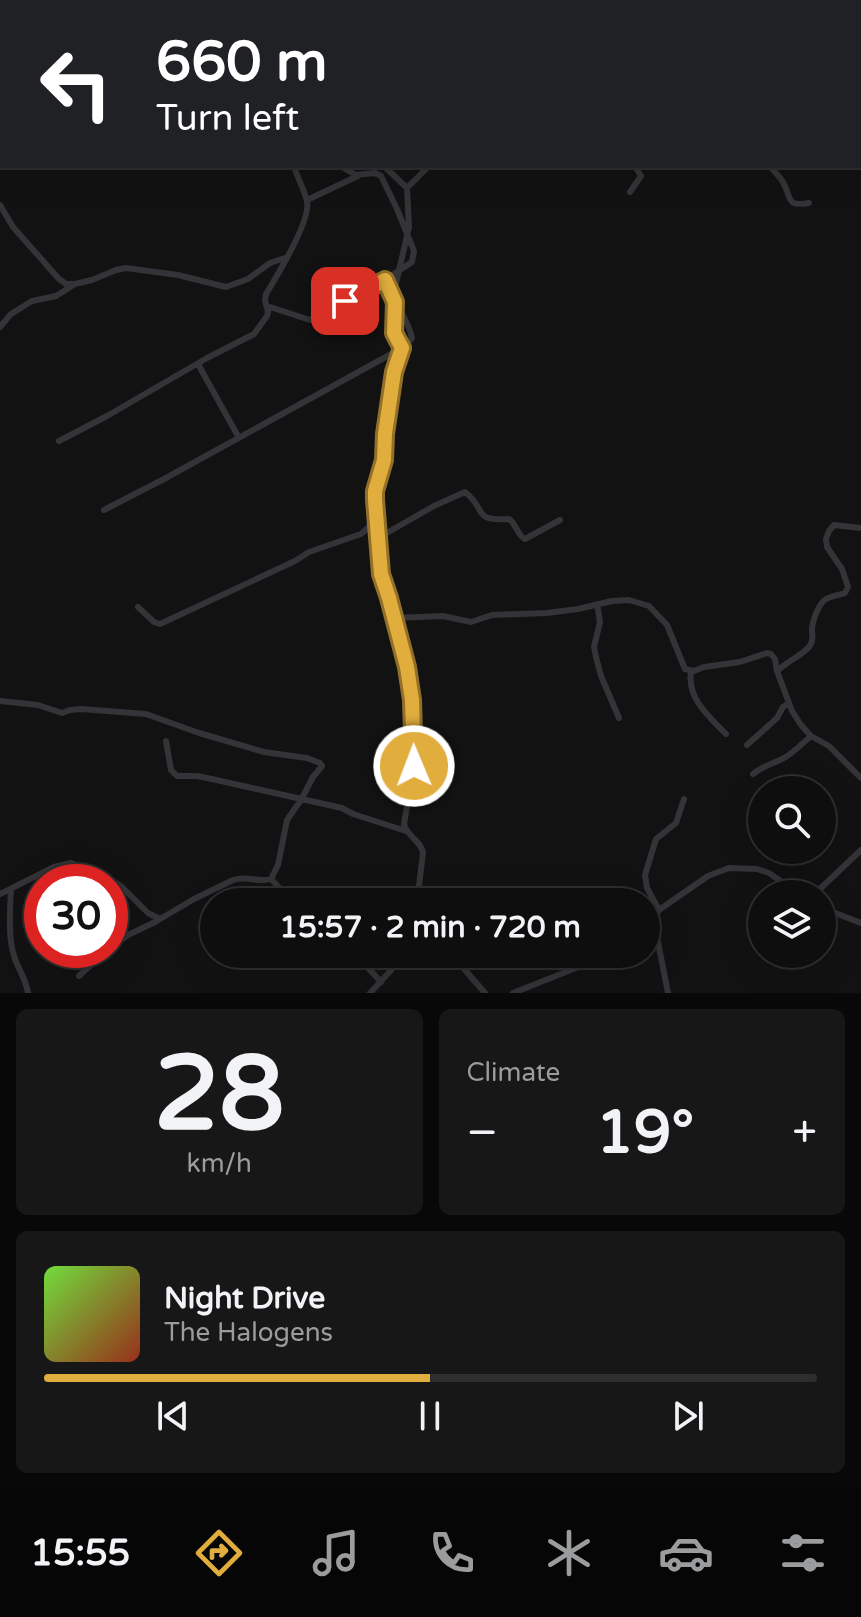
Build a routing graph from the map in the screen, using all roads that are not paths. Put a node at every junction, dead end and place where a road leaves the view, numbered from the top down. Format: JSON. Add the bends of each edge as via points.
{"nodes":[{"id":1,"x":295,"y":168,"type":"edge"},
{"id":2,"x":343,"y":168,"type":"edge"},
{"id":3,"x":386,"y":168,"type":"edge"},
{"id":4,"x":427,"y":168,"type":"edge"},
{"id":5,"x":636,"y":168,"type":"edge"},
{"id":6,"x":772,"y":168,"type":"edge"},
{"id":7,"x":359,"y":176,"type":"junction"},
{"id":8,"x":407,"y":188,"type":"junction"},
{"id":9,"x":630,"y":192,"type":"dead end"},
{"id":10,"x":307,"y":200,"type":"junction"},
{"id":11,"x":809,"y":203,"type":"dead end"},
{"id":12,"x":0,"y":205,"type":"edge"},
{"id":13,"x":407,"y":233,"type":"junction"},
{"id":14,"x":287,"y":257,"type":"junction"},
{"id":15,"x":399,"y":269,"type":"junction"},
{"id":16,"x":385,"y":280,"type":"junction"},
{"id":17,"x":75,"y":284,"type":"junction"},
{"id":18,"x":395,"y":302,"type":"junction"},
{"id":19,"x":267,"y":306,"type":"junction"},
{"id":20,"x":0,"y":327,"type":"edge"},
{"id":21,"x":402,"y":348,"type":"junction"},
{"id":22,"x":198,"y":364,"type":"junction"},
{"id":23,"x":239,"y":438,"type":"junction"},
{"id":24,"x":59,"y":441,"type":"dead end"},
{"id":25,"x":104,"y":510,"type":"dead end"},
{"id":26,"x":376,"y":516,"type":"junction"},
{"id":27,"x":560,"y":520,"type":"dead end"},
{"id":28,"x":861,"y":528,"type":"edge"},
{"id":29,"x":377,"y":531,"type":"junction"},
{"id":30,"x":597,"y":604,"type":"junction"},
{"id":31,"x":138,"y":607,"type":"dead end"},
{"id":32,"x":394,"y":618,"type":"junction"},
{"id":33,"x":777,"y":671,"type":"junction"},
{"id":34,"x":691,"y":672,"type":"junction"},
{"id":35,"x":0,"y":701,"type":"edge"},
{"id":36,"x":789,"y":703,"type":"junction"},
{"id":37,"x":619,"y":718,"type":"dead end"},
{"id":38,"x":726,"y":734,"type":"dead end"},
{"id":39,"x":811,"y":736,"type":"junction"},
{"id":40,"x":166,"y":741,"type":"dead end"},
{"id":41,"x":747,"y":745,"type":"dead end"},
{"id":42,"x":753,"y":774,"type":"dead end"},
{"id":43,"x":861,"y":778,"type":"edge"},
{"id":44,"x":684,"y":799,"type":"dead end"},
{"id":45,"x":301,"y":800,"type":"junction"},
{"id":46,"x":406,"y":831,"type":"junction"},
{"id":47,"x":861,"y":850,"type":"edge"},
{"id":48,"x":271,"y":879,"type":"junction"},
{"id":49,"x":780,"y":880,"type":"edge"},
{"id":50,"x":829,"y":880,"type":"edge"},
{"id":51,"x":280,"y":888,"type":"edge"},
{"id":52,"x":419,"y":888,"type":"edge"},
{"id":53,"x":647,"y":888,"type":"edge"},
{"id":54,"x":11,"y":889,"type":"junction"},
{"id":55,"x":0,"y":894,"type":"edge"},
{"id":56,"x":660,"y":909,"type":"edge"},
{"id":57,"x":836,"y":914,"type":"edge"},
{"id":58,"x":160,"y":919,"type":"junction"},
{"id":59,"x":861,"y":923,"type":"edge"},
{"id":60,"x":128,"y":935,"type":"edge"},
{"id":61,"x":660,"y":952,"type":"edge"},
{"id":62,"x":88,"y":968,"type":"edge"},
{"id":63,"x":368,"y":968,"type":"edge"},
{"id":64,"x":394,"y":968,"type":"edge"},
{"id":65,"x":463,"y":968,"type":"edge"},
{"id":66,"x":576,"y":968,"type":"edge"},
{"id":67,"x":79,"y":976,"type":"dead end"},
{"id":68,"x":381,"y":982,"type":"junction"},
{"id":69,"x":28,"y":993,"type":"edge"},
{"id":70,"x":370,"y":993,"type":"edge"},
{"id":71,"x":485,"y":993,"type":"edge"},
{"id":72,"x":513,"y":993,"type":"edge"},
{"id":73,"x":668,"y":993,"type":"edge"}],
"edges":[{"from":1,"to":10,"type":"street"},
{"from":2,"to":7,"type":"street"},
{"from":3,"to":8,"type":"street"},
{"from":4,"to":8,"type":"street"},
{"from":5,"to":9,"type":"street","via":[[641,176]]},
{"from":6,"to":11,"type":"street","via":[[791,201]]},
{"from":7,"to":10,"type":"street"},
{"from":7,"to":13,"type":"street","via":[[381,176]]},
{"from":8,"to":13,"type":"street"},
{"from":10,"to":14,"type":"street","via":[[304,222]]},
{"from":12,"to":17,"type":"street","via":[[55,275]]},
{"from":13,"to":15,"type":"street","via":[[414,256]]},
{"from":14,"to":17,"type":"street","via":[[230,287],[126,268]]},
{"from":14,"to":19,"type":"street","via":[[265,297]]},
{"from":15,"to":16,"type":"street"},
{"from":15,"to":18,"type":"street"},
{"from":16,"to":18,"type":"street"},
{"from":16,"to":19,"type":"street","via":[[310,320]]},
{"from":17,"to":20,"type":"street","via":[[56,296],[32,301]]},
{"from":18,"to":21,"type":"street","via":[[394,333]]},
{"from":18,"to":21,"type":"street","via":[[412,335]]},
{"from":19,"to":22,"type":"street","via":[[267,316],[254,334]]},
{"from":21,"to":23,"type":"street"},
{"from":21,"to":26,"type":"street","via":[[375,491]]},
{"from":22,"to":23,"type":"street"},
{"from":22,"to":24,"type":"street"},
{"from":23,"to":25,"type":"street"},
{"from":26,"to":29,"type":"street"},
{"from":26,"to":31,"type":"street","via":[[361,534],[309,552],[160,624]]},
{"from":27,"to":29,"type":"street","via":[[525,539],[509,519],[485,517],[465,492],[385,534]]},
{"from":28,"to":33,"type":"street","via":[[834,525],[829,531],[827,547],[848,587],[823,601],[810,646]]},
{"from":29,"to":32,"type":"street","via":[[381,574]]},
{"from":30,"to":32,"type":"street","via":[[471,622],[443,616]]},
{"from":30,"to":34,"type":"street","via":[[629,600],[649,606],[667,625]]},
{"from":30,"to":37,"type":"street","via":[[600,622],[594,647]]},
{"from":32,"to":46,"type":"street","via":[[407,667],[413,725]]},
{"from":33,"to":34,"type":"street","via":[[774,656],[767,653]]},
{"from":33,"to":36,"type":"street"},
{"from":34,"to":38,"type":"street","via":[[697,702]]},
{"from":35,"to":45,"type":"street","via":[[62,713],[81,709],[146,714],[264,752],[316,761],[322,766]]},
{"from":36,"to":39,"type":"street"},
{"from":36,"to":41,"type":"street"},
{"from":39,"to":42,"type":"street","via":[[784,759]]},
{"from":39,"to":43,"type":"street"},
{"from":40,"to":45,"type":"street","via":[[177,776]]},
{"from":44,"to":53,"type":"street","via":[[674,825],[656,837],[645,875]]},
{"from":45,"to":46,"type":"street"},
{"from":45,"to":48,"type":"street","via":[[287,820]]},
{"from":46,"to":52,"type":"street","via":[[423,853]]},
{"from":47,"to":50,"type":"street"},
{"from":48,"to":51,"type":"street"},
{"from":48,"to":58,"type":"street","via":[[240,877]]},
{"from":49,"to":56,"type":"street","via":[[757,869],[729,868]]},
{"from":54,"to":55,"type":"street"},
{"from":54,"to":58,"type":"street","via":[[54,867],[76,864],[110,879]]},
{"from":54,"to":69,"type":"street","via":[[13,953]]},
{"from":57,"to":59,"type":"street"},
{"from":58,"to":60,"type":"street"},
{"from":61,"to":73,"type":"street"},
{"from":62,"to":67,"type":"street"},
{"from":63,"to":68,"type":"street"},
{"from":64,"to":68,"type":"street"},
{"from":65,"to":71,"type":"street"},
{"from":66,"to":72,"type":"street"},
{"from":68,"to":70,"type":"street"}]}
